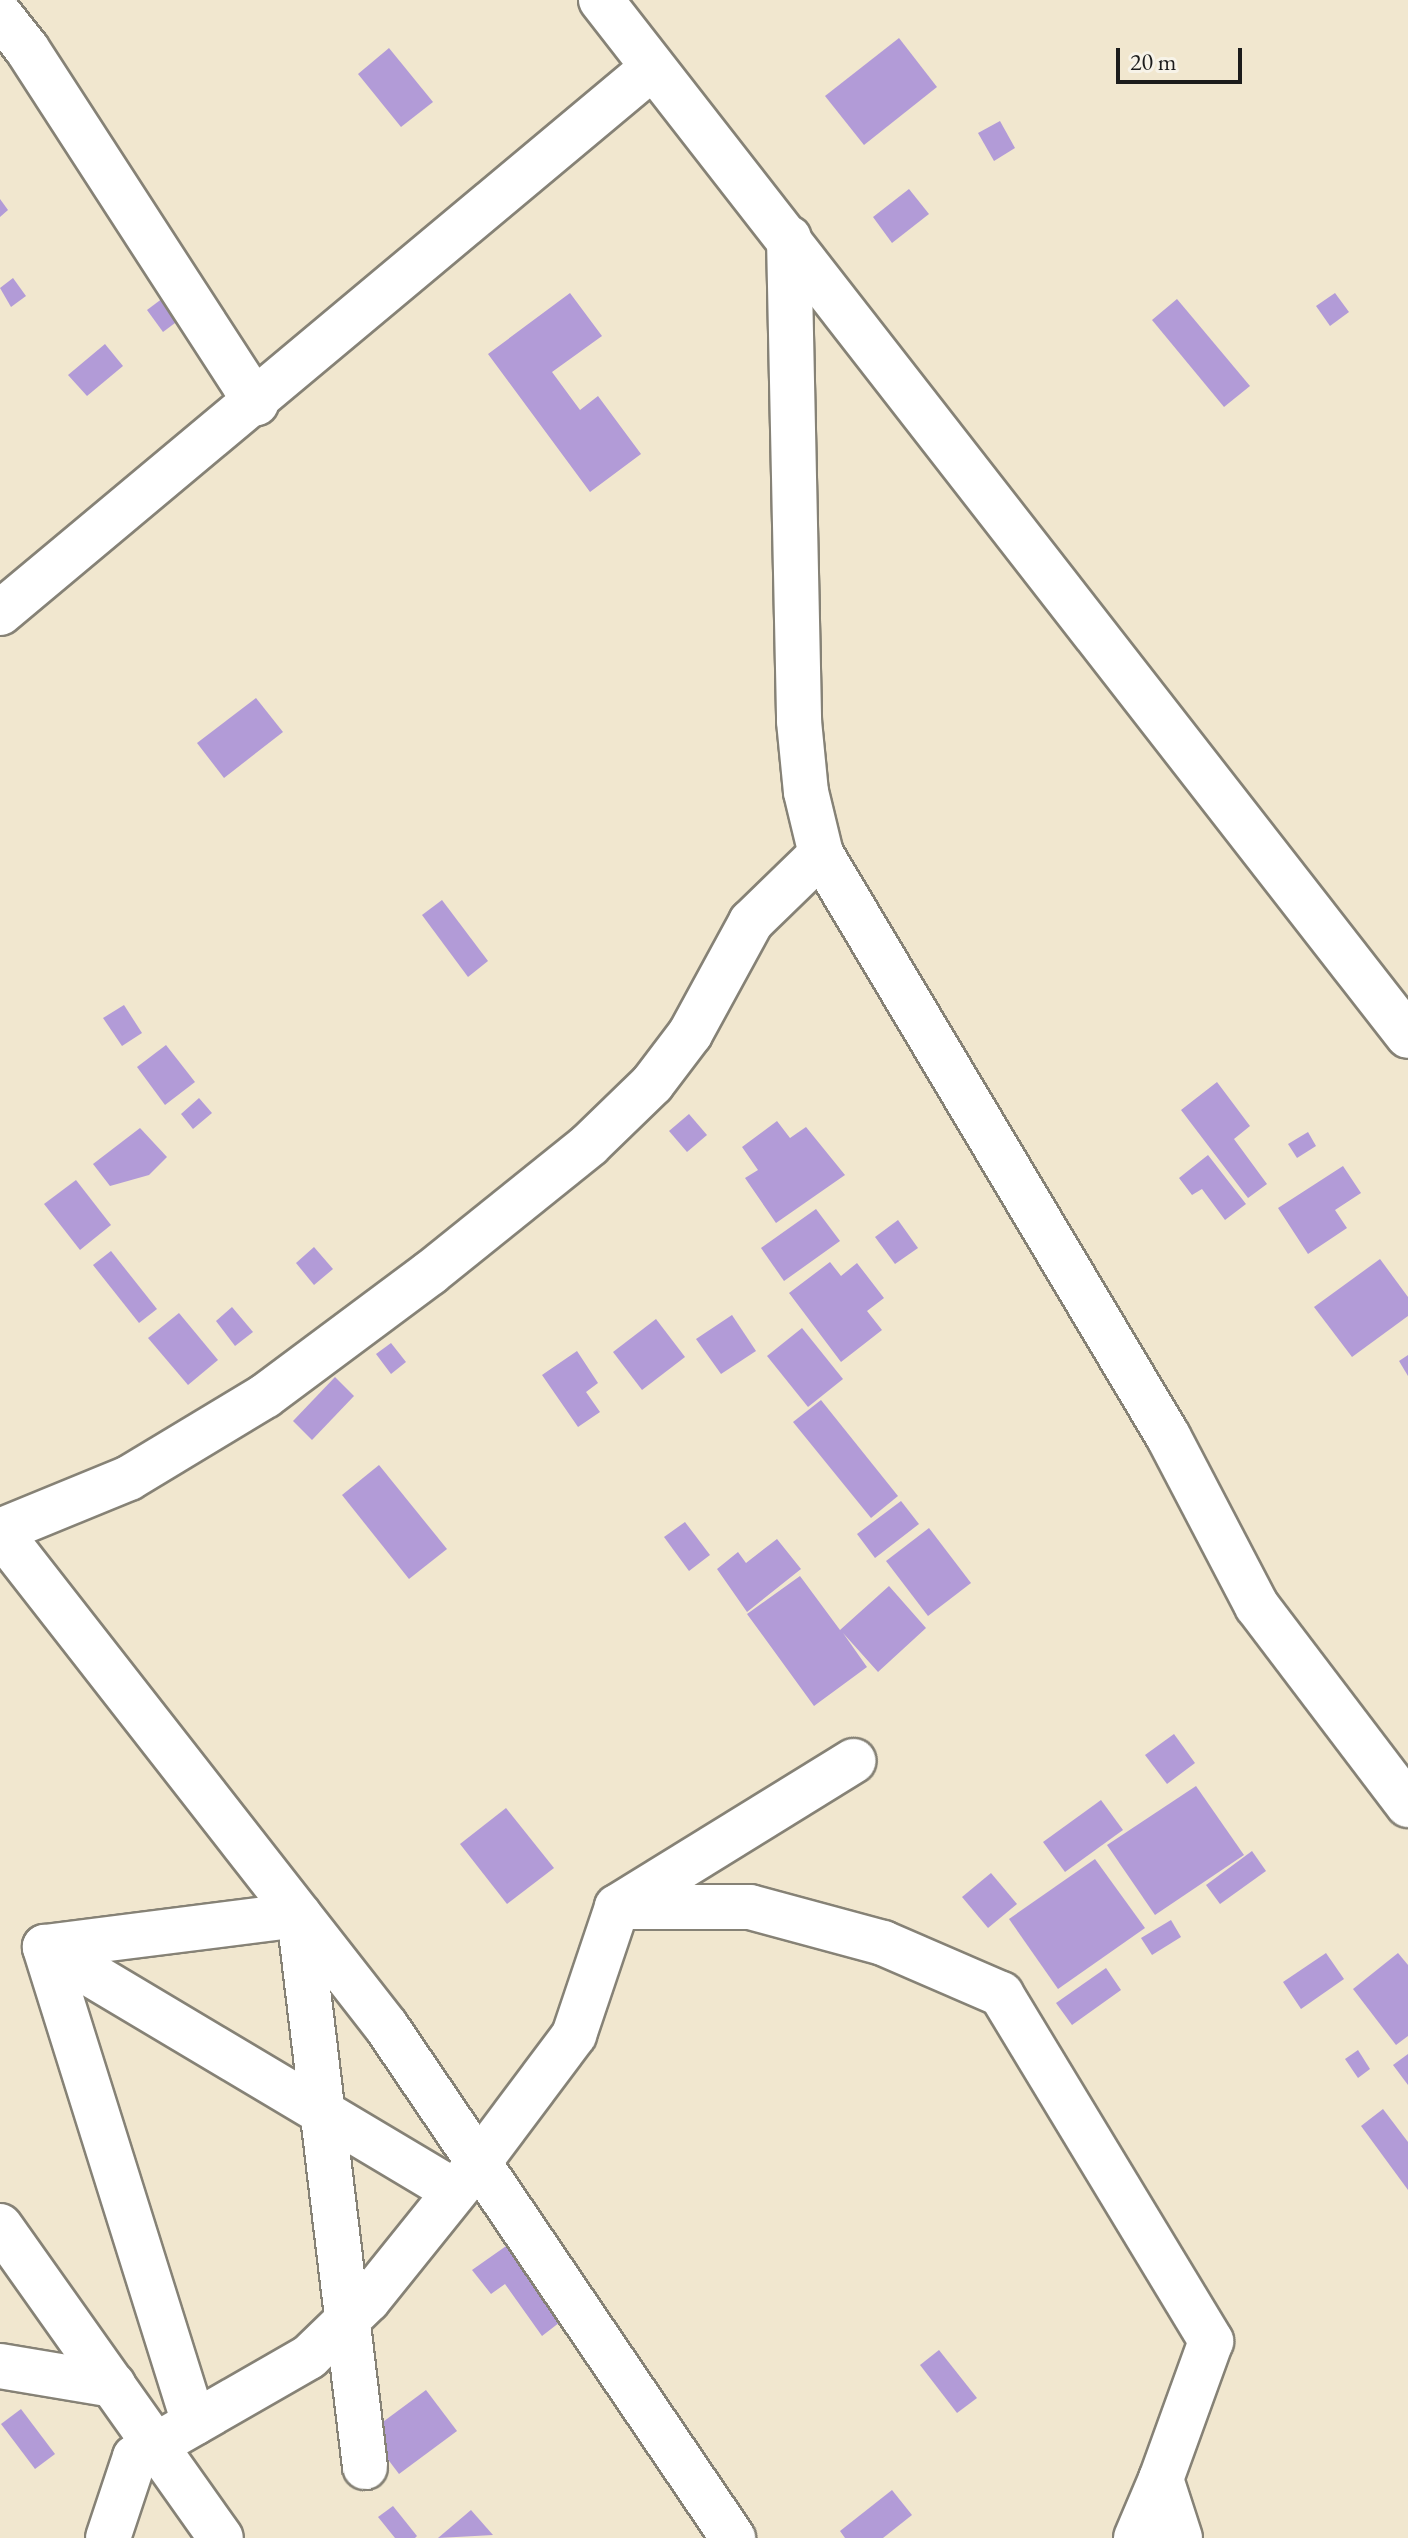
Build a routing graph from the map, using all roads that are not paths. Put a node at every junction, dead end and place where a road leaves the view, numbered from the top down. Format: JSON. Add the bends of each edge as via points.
{"nodes":[{"id":1,"x":601,"y":0,"type":"edge"},
{"id":2,"x":0,"y":15,"type":"edge"},
{"id":3,"x":652,"y":68,"type":"junction"},
{"id":4,"x":789,"y":238,"type":"junction"},
{"id":5,"x":256,"y":403,"type":"junction"},
{"id":6,"x":0,"y":613,"type":"edge"},
{"id":7,"x":821,"y":854,"type":"junction"},
{"id":8,"x":1408,"y":1036,"type":"edge"},
{"id":9,"x":0,"y":1532,"type":"edge"},
{"id":10,"x":853,"y":1761,"type":"dead end"},
{"id":11,"x":1408,"y":1805,"type":"edge"},
{"id":12,"x":617,"y":1907,"type":"junction"},
{"id":13,"x":299,"y":1915,"type":"junction"},
{"id":14,"x":45,"y":1947,"type":"junction"},
{"id":15,"x":321,"y":2111,"type":"junction"},
{"id":16,"x":467,"y":2176,"type":"junction"},
{"id":17,"x":0,"y":2226,"type":"edge"},
{"id":18,"x":346,"y":2321,"type":"junction"},
{"id":19,"x":0,"y":2366,"type":"edge"},
{"id":20,"x":113,"y":2385,"type":"junction"},
{"id":21,"x":194,"y":2423,"type":"junction"},
{"id":22,"x":155,"y":2445,"type":"junction"},
{"id":23,"x":365,"y":2467,"type":"dead end"},
{"id":24,"x":1161,"y":2479,"type":"junction"},
{"id":25,"x":108,"y":2538,"type":"edge"},
{"id":26,"x":221,"y":2538,"type":"edge"},
{"id":27,"x":733,"y":2538,"type":"edge"},
{"id":28,"x":1136,"y":2538,"type":"edge"},
{"id":29,"x":1180,"y":2538,"type":"edge"}],
"edges":[{"from":1,"to":3,"type":"street"},
{"from":2,"to":5,"type":"street"},
{"from":3,"to":4,"type":"street"},
{"from":3,"to":5,"type":"street"},
{"from":4,"to":7,"type":"street","via":[[799,721],[806,792]]},
{"from":4,"to":8,"type":"street"},
{"from":5,"to":6,"type":"street"},
{"from":7,"to":9,"type":"street","via":[[751,922],[690,1034],[652,1084],[577,1155],[265,1396],[129,1478]]},
{"from":7,"to":11,"type":"street","via":[[1168,1436],[1257,1606]]},
{"from":9,"to":13,"type":"street"},
{"from":10,"to":12,"type":"street"},
{"from":12,"to":16,"type":"street","via":[[574,2035]]},
{"from":12,"to":24,"type":"street","via":[[750,1907],[883,1943],[1001,1994],[1211,2341]]},
{"from":13,"to":14,"type":"street"},
{"from":13,"to":15,"type":"street"},
{"from":13,"to":16,"type":"street","via":[[386,2026]]},
{"from":14,"to":15,"type":"street"},
{"from":14,"to":21,"type":"street"},
{"from":15,"to":16,"type":"street"},
{"from":15,"to":18,"type":"street"},
{"from":16,"to":18,"type":"street"},
{"from":16,"to":27,"type":"street"},
{"from":17,"to":20,"type":"street"},
{"from":18,"to":21,"type":"street","via":[[309,2357]]},
{"from":18,"to":23,"type":"street"},
{"from":19,"to":20,"type":"street"},
{"from":20,"to":22,"type":"street"},
{"from":21,"to":22,"type":"street"},
{"from":22,"to":25,"type":"street","via":[[135,2457]]},
{"from":22,"to":26,"type":"street"},
{"from":24,"to":28,"type":"street"},
{"from":24,"to":29,"type":"street"}]}
